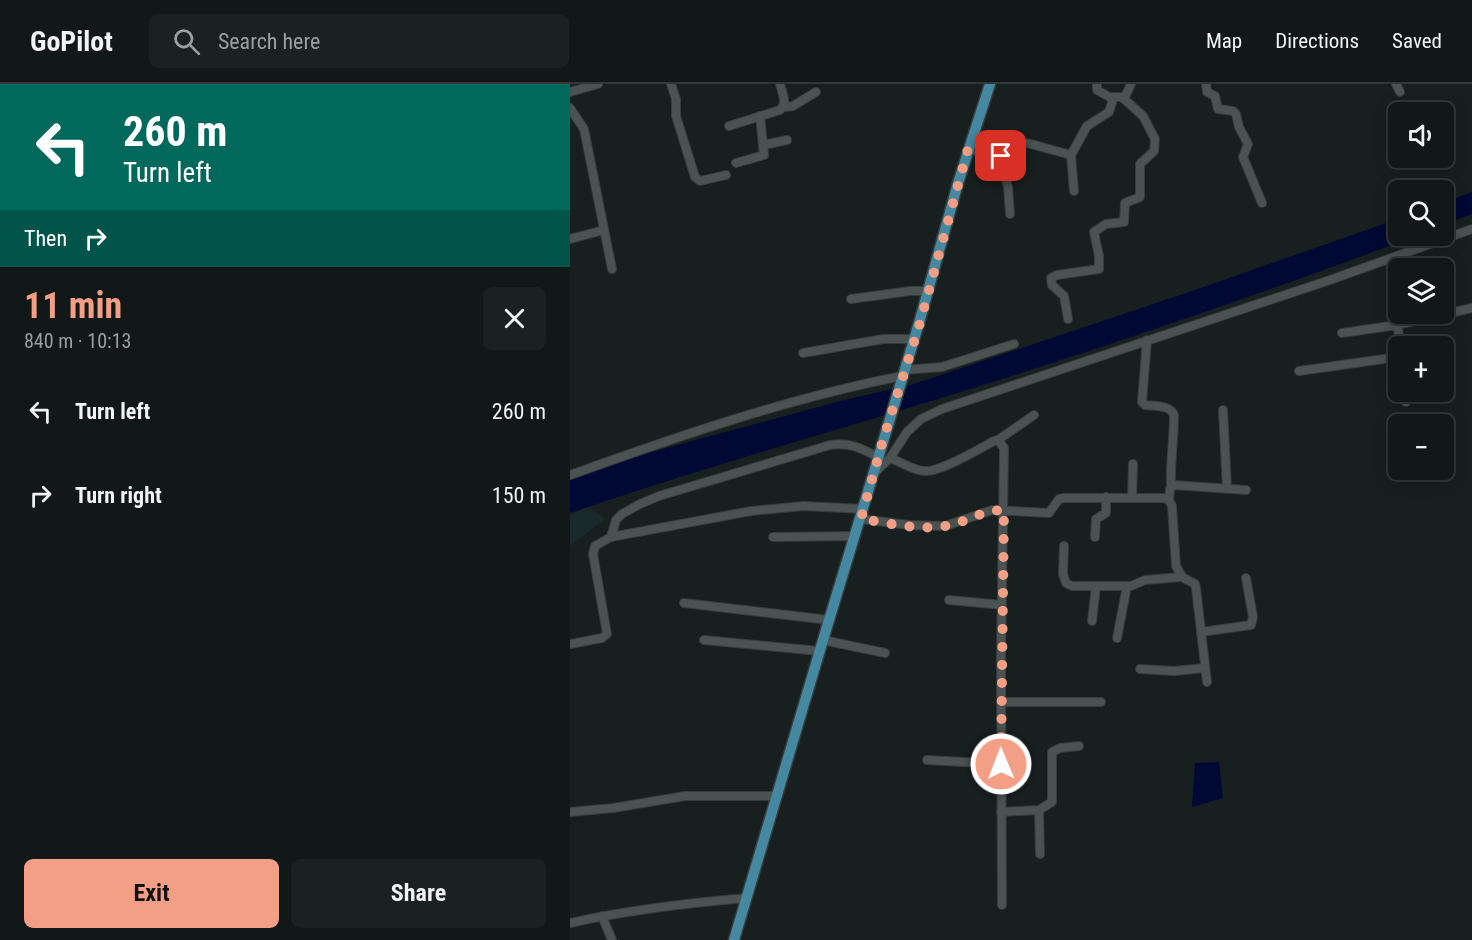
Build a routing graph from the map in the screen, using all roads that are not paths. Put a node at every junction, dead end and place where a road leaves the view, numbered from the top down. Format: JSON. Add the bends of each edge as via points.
{"nodes":[{"id":1,"x":598,"y":84,"type":"edge"},
{"id":2,"x":671,"y":84,"type":"edge"},
{"id":3,"x":780,"y":84,"type":"edge"},
{"id":4,"x":990,"y":84,"type":"edge"},
{"id":5,"x":1097,"y":84,"type":"edge"},
{"id":6,"x":1131,"y":84,"type":"edge"},
{"id":7,"x":1206,"y":84,"type":"edge"},
{"id":8,"x":570,"y":92,"type":"edge"},
{"id":9,"x":816,"y":92,"type":"dead end"},
{"id":10,"x":1112,"y":97,"type":"junction"},
{"id":11,"x":1124,"y":99,"type":"junction"},
{"id":12,"x":784,"y":107,"type":"junction"},
{"id":13,"x":570,"y":108,"type":"edge"},
{"id":14,"x":760,"y":116,"type":"junction"},
{"id":15,"x":729,"y":126,"type":"dead end"},
{"id":16,"x":787,"y":140,"type":"dead end"},
{"id":17,"x":1026,"y":143,"type":"dead end"},
{"id":18,"x":764,"y":145,"type":"junction"},
{"id":19,"x":968,"y":149,"type":"junction"},
{"id":20,"x":1071,"y":155,"type":"junction"},
{"id":21,"x":736,"y":163,"type":"dead end"},
{"id":22,"x":726,"y":175,"type":"dead end"},
{"id":23,"x":1074,"y":191,"type":"dead end"},
{"id":24,"x":1262,"y":203,"type":"dead end"},
{"id":25,"x":1010,"y":214,"type":"dead end"},
{"id":26,"x":1472,"y":229,"type":"edge"},
{"id":27,"x":604,"y":230,"type":"junction"},
{"id":28,"x":570,"y":239,"type":"edge"},
{"id":29,"x":1395,"y":258,"type":"edge"},
{"id":30,"x":1388,"y":261,"type":"edge"},
{"id":31,"x":612,"y":269,"type":"dead end"},
{"id":32,"x":929,"y":291,"type":"junction"},
{"id":33,"x":851,"y":299,"type":"dead end"},
{"id":34,"x":1472,"y":308,"type":"edge"},
{"id":35,"x":1454,"y":312,"type":"edge"},
{"id":36,"x":1068,"y":319,"type":"dead end"},
{"id":37,"x":1397,"y":324,"type":"joint"},
{"id":38,"x":1342,"y":333,"type":"dead end"},
{"id":39,"x":1399,"y":336,"type":"edge"},
{"id":40,"x":914,"y":339,"type":"junction"},
{"id":41,"x":1147,"y":340,"type":"junction"},
{"id":42,"x":1014,"y":345,"type":"dead end"},
{"id":43,"x":803,"y":353,"type":"dead end"},
{"id":44,"x":1388,"y":358,"type":"edge"},
{"id":45,"x":1299,"y":371,"type":"dead end"},
{"id":46,"x":902,"y":376,"type":"junction"},
{"id":47,"x":1222,"y":410,"type":"dead end"},
{"id":48,"x":1034,"y":415,"type":"dead end"},
{"id":49,"x":998,"y":440,"type":"junction"},
{"id":50,"x":878,"y":457,"type":"junction"},
{"id":51,"x":891,"y":458,"type":"junction"},
{"id":52,"x":1133,"y":464,"type":"dead end"},
{"id":53,"x":874,"y":473,"type":"junction"},
{"id":54,"x":570,"y":474,"type":"edge"},
{"id":55,"x":1171,"y":486,"type":"junction"},
{"id":56,"x":1227,"y":488,"type":"junction"},
{"id":57,"x":1246,"y":490,"type":"dead end"},
{"id":58,"x":1106,"y":498,"type":"junction"},
{"id":59,"x":1132,"y":498,"type":"junction"},
{"id":60,"x":1169,"y":500,"type":"junction"},
{"id":61,"x":1004,"y":510,"type":"junction"},
{"id":62,"x":862,"y":514,"type":"junction"},
{"id":63,"x":855,"y":536,"type":"junction"},
{"id":64,"x":610,"y":537,"type":"junction"},
{"id":65,"x":773,"y":537,"type":"dead end"},
{"id":66,"x":1095,"y":537,"type":"dead end"},
{"id":67,"x":1064,"y":546,"type":"dead end"},
{"id":68,"x":1182,"y":577,"type":"junction"},
{"id":69,"x":1246,"y":578,"type":"dead end"},
{"id":70,"x":1096,"y":586,"type":"junction"},
{"id":71,"x":1127,"y":586,"type":"junction"},
{"id":72,"x":949,"y":600,"type":"dead end"},
{"id":73,"x":684,"y":603,"type":"dead end"},
{"id":74,"x":1002,"y":605,"type":"junction"},
{"id":75,"x":829,"y":620,"type":"junction"},
{"id":76,"x":1092,"y":621,"type":"dead end"},
{"id":77,"x":1201,"y":632,"type":"junction"},
{"id":78,"x":1117,"y":638,"type":"dead end"},
{"id":79,"x":704,"y":640,"type":"dead end"},
{"id":80,"x":823,"y":640,"type":"junction"},
{"id":81,"x":570,"y":644,"type":"edge"},
{"id":82,"x":819,"y":651,"type":"junction"},
{"id":83,"x":885,"y":653,"type":"dead end"},
{"id":84,"x":1205,"y":668,"type":"junction"},
{"id":85,"x":1140,"y":669,"type":"dead end"},
{"id":86,"x":1207,"y":682,"type":"dead end"},
{"id":87,"x":1001,"y":702,"type":"junction"},
{"id":88,"x":1101,"y":702,"type":"dead end"},
{"id":89,"x":1079,"y":746,"type":"dead end"},
{"id":90,"x":927,"y":760,"type":"dead end"},
{"id":91,"x":1001,"y":764,"type":"junction"},
{"id":92,"x":777,"y":796,"type":"junction"},
{"id":93,"x":1039,"y":810,"type":"junction"},
{"id":94,"x":570,"y":812,"type":"edge"},
{"id":95,"x":1001,"y":812,"type":"junction"},
{"id":96,"x":1040,"y":854,"type":"dead end"},
{"id":97,"x":747,"y":898,"type":"junction"},
{"id":98,"x":1002,"y":905,"type":"dead end"},
{"id":99,"x":602,"y":916,"type":"junction"},
{"id":100,"x":570,"y":923,"type":"edge"},
{"id":101,"x":612,"y":940,"type":"edge"},
{"id":102,"x":734,"y":940,"type":"edge"}],
"edges":[{"from":1,"to":8,"type":"street"},
{"from":2,"to":22,"type":"street","via":[[676,116],[695,177],[700,181]]},
{"from":3,"to":12,"type":"street"},
{"from":4,"to":19,"type":"main road"},
{"from":5,"to":10,"type":"street","via":[[1097,90]]},
{"from":6,"to":11,"type":"street"},
{"from":7,"to":24,"type":"street","via":[[1218,109],[1236,114],[1248,144],[1244,160]]},
{"from":9,"to":12,"type":"street"},
{"from":10,"to":11,"type":"street"},
{"from":10,"to":20,"type":"street","via":[[1109,112],[1087,126]]},
{"from":11,"to":36,"type":"street","via":[[1143,116],[1156,147],[1140,164],[1140,197],[1125,203],[1124,222],[1106,224],[1094,232],[1099,269],[1051,278],[1052,285],[1064,296]]},
{"from":12,"to":14,"type":"street"},
{"from":13,"to":27,"type":"street","via":[[584,129]]},
{"from":14,"to":15,"type":"street"},
{"from":14,"to":18,"type":"street"},
{"from":16,"to":18,"type":"street"},
{"from":17,"to":20,"type":"street"},
{"from":18,"to":21,"type":"street","via":[[761,158]]},
{"from":19,"to":25,"type":"street","via":[[1001,156]]},
{"from":19,"to":32,"type":"main road"},
{"from":20,"to":23,"type":"street"},
{"from":26,"to":29,"type":"street"},
{"from":27,"to":28,"type":"street"},
{"from":27,"to":31,"type":"street"},
{"from":30,"to":41,"type":"street"},
{"from":32,"to":33,"type":"street"},
{"from":32,"to":40,"type":"main road"},
{"from":34,"to":35,"type":"street"},
{"from":37,"to":38,"type":"street"},
{"from":37,"to":39,"type":"street"},
{"from":40,"to":43,"type":"street","via":[[883,339]]},
{"from":40,"to":46,"type":"main road"},
{"from":41,"to":51,"type":"street","via":[[931,413],[907,432]]},
{"from":41,"to":55,"type":"street","via":[[1142,402],[1168,408],[1174,415]]},
{"from":42,"to":46,"type":"street"},
{"from":44,"to":45,"type":"street"},
{"from":46,"to":50,"type":"main road"},
{"from":46,"to":54,"type":"street","via":[[787,404]]},
{"from":47,"to":56,"type":"street"},
{"from":48,"to":49,"type":"street"},
{"from":49,"to":51,"type":"street","via":[[930,471]]},
{"from":49,"to":61,"type":"street","via":[[1005,454]]},
{"from":50,"to":53,"type":"main road"},
{"from":50,"to":64,"type":"street","via":[[844,443],[830,445],[659,496],[622,514]]},
{"from":51,"to":53,"type":"street"},
{"from":52,"to":59,"type":"street"},
{"from":53,"to":62,"type":"main road"},
{"from":55,"to":56,"type":"street"},
{"from":55,"to":60,"type":"street"},
{"from":56,"to":57,"type":"street"},
{"from":58,"to":59,"type":"street"},
{"from":58,"to":61,"type":"street","via":[[1064,498],[1043,514]]},
{"from":58,"to":66,"type":"street","via":[[1106,513],[1096,519]]},
{"from":59,"to":60,"type":"street"},
{"from":60,"to":68,"type":"street","via":[[1176,566]]},
{"from":61,"to":62,"type":"street","via":[[983,512],[945,526],[909,525]]},
{"from":61,"to":74,"type":"street"},
{"from":62,"to":63,"type":"main road"},
{"from":62,"to":64,"type":"street","via":[[803,506],[751,511]]},
{"from":63,"to":65,"type":"street"},
{"from":63,"to":75,"type":"main road"},
{"from":64,"to":81,"type":"street","via":[[595,546],[593,554],[607,634]]},
{"from":67,"to":70,"type":"street","via":[[1066,583]]},
{"from":68,"to":71,"type":"street","via":[[1145,580]]},
{"from":68,"to":77,"type":"street","via":[[1195,584]]},
{"from":69,"to":77,"type":"street","via":[[1251,625]]},
{"from":70,"to":71,"type":"street"},
{"from":70,"to":76,"type":"street"},
{"from":71,"to":78,"type":"street"},
{"from":72,"to":74,"type":"street"},
{"from":73,"to":75,"type":"street"},
{"from":74,"to":87,"type":"street"},
{"from":75,"to":80,"type":"main road"},
{"from":77,"to":84,"type":"street"},
{"from":79,"to":82,"type":"street"},
{"from":80,"to":82,"type":"main road"},
{"from":80,"to":83,"type":"street"},
{"from":82,"to":92,"type":"main road"},
{"from":84,"to":85,"type":"street","via":[[1166,672]]},
{"from":84,"to":86,"type":"street"},
{"from":87,"to":88,"type":"street"},
{"from":87,"to":91,"type":"street"},
{"from":89,"to":93,"type":"street","via":[[1052,753],[1052,802]]},
{"from":90,"to":91,"type":"street"},
{"from":91,"to":95,"type":"street"},
{"from":92,"to":94,"type":"street","via":[[685,796]]},
{"from":92,"to":97,"type":"main road"},
{"from":93,"to":95,"type":"street"},
{"from":93,"to":96,"type":"street"},
{"from":95,"to":98,"type":"street"},
{"from":97,"to":99,"type":"street"},
{"from":97,"to":102,"type":"main road"},
{"from":99,"to":100,"type":"street"},
{"from":99,"to":101,"type":"street"}]}
